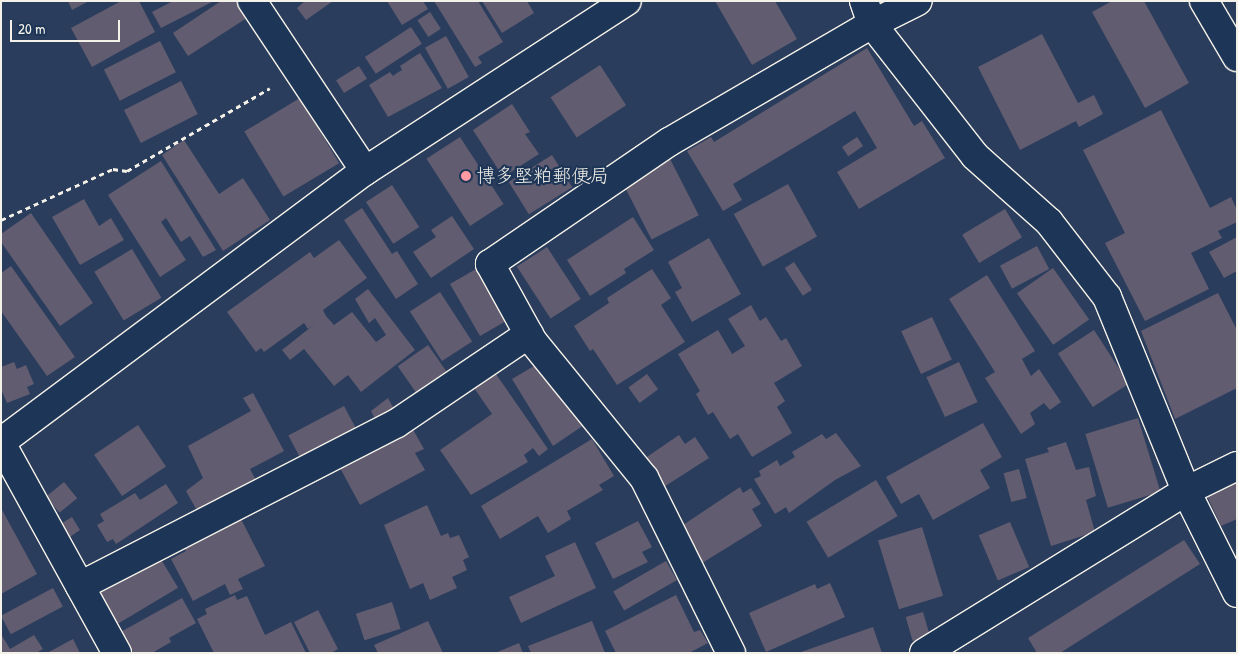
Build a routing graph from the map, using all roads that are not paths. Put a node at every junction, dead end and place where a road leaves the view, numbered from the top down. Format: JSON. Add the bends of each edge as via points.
{"nodes":[{"id":1,"x":252,"y":1,"type":"edge"},
{"id":2,"x":627,"y":1,"type":"edge"},
{"id":3,"x":918,"y":1,"type":"edge"},
{"id":4,"x":1204,"y":1,"type":"edge"},
{"id":5,"x":868,"y":13,"type":"edge"},
{"id":6,"x":1237,"y":57,"type":"edge"},
{"id":7,"x":365,"y":171,"type":"junction"},
{"id":8,"x":529,"y":334,"type":"junction"},
{"id":9,"x":1,"y":443,"type":"edge"},
{"id":10,"x":1237,"y":466,"type":"edge"},
{"id":11,"x":1186,"y":491,"type":"junction"},
{"id":12,"x":80,"y":586,"type":"junction"},
{"id":13,"x":1237,"y":593,"type":"edge"},
{"id":14,"x":117,"y":653,"type":"edge"},
{"id":15,"x":731,"y":653,"type":"edge"},
{"id":16,"x":924,"y":653,"type":"edge"}],
"edges":[{"from":1,"to":7,"type":"street"},
{"from":2,"to":7,"type":"street"},
{"from":3,"to":5,"type":"street"},
{"from":4,"to":6,"type":"street"},
{"from":5,"to":8,"type":"street","via":[[669,142],[490,264]]},
{"from":5,"to":11,"type":"street","via":[[975,156],[1049,222],[1107,297]]},
{"from":7,"to":9,"type":"street"},
{"from":8,"to":12,"type":"street","via":[[397,423]]},
{"from":8,"to":15,"type":"street","via":[[644,478]]},
{"from":9,"to":12,"type":"street"},
{"from":10,"to":11,"type":"street"},
{"from":11,"to":13,"type":"street"},
{"from":11,"to":16,"type":"street"},
{"from":12,"to":14,"type":"street"}]}
